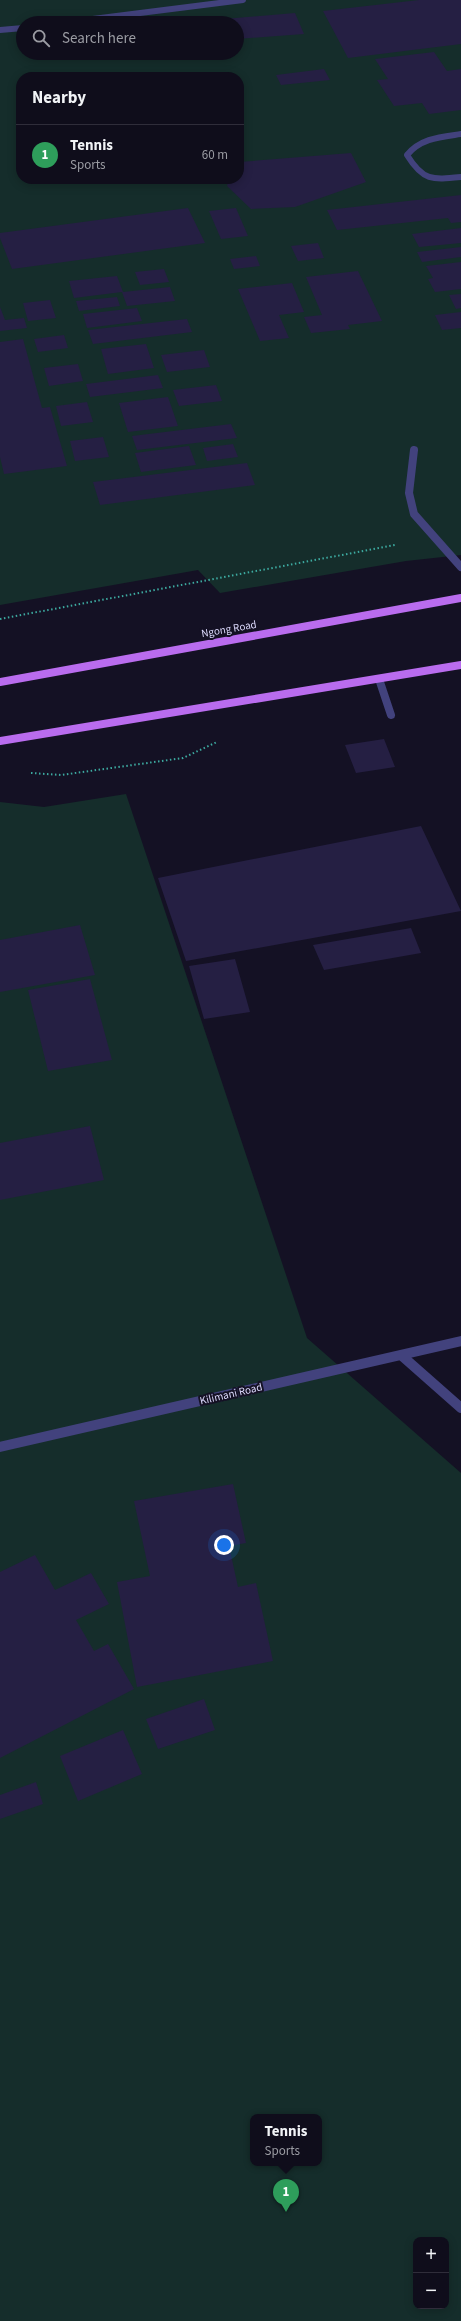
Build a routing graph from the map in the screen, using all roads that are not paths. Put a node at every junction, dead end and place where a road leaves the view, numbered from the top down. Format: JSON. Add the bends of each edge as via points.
{"nodes":[{"id":1,"x":243,"y":0,"type":"edge"},
{"id":2,"x":116,"y":16,"type":"edge"},
{"id":3,"x":16,"y":29,"type":"edge"},
{"id":4,"x":0,"y":30,"type":"edge"},
{"id":5,"x":461,"y":134,"type":"edge"},
{"id":6,"x":461,"y":177,"type":"edge"},
{"id":7,"x":414,"y":450,"type":"dead end"},
{"id":8,"x":461,"y":567,"type":"edge"},
{"id":9,"x":461,"y":598,"type":"edge"},
{"id":10,"x":461,"y":665,"type":"edge"},
{"id":11,"x":379,"y":678,"type":"junction"},
{"id":12,"x":0,"y":682,"type":"edge"},
{"id":13,"x":391,"y":715,"type":"dead end"},
{"id":14,"x":0,"y":741,"type":"edge"},
{"id":15,"x":461,"y":1341,"type":"edge"},
{"id":16,"x":401,"y":1355,"type":"junction"},
{"id":17,"x":461,"y":1408,"type":"edge"},
{"id":18,"x":0,"y":1447,"type":"edge"}],
"edges":[{"from":1,"to":2,"type":"street"},
{"from":3,"to":4,"type":"street"},
{"from":5,"to":6,"type":"street","via":[[433,138],[413,146],[407,155],[418,173],[433,180]]},
{"from":7,"to":8,"type":"street","via":[[409,493],[414,514]]},
{"from":9,"to":12,"type":"main road","name":"Ngong Road"},
{"from":10,"to":11,"type":"main road"},
{"from":11,"to":13,"type":"street"},
{"from":11,"to":14,"type":"main road"},
{"from":15,"to":16,"type":"street","name":"Kilimani Road"},
{"from":16,"to":17,"type":"street"},
{"from":16,"to":18,"type":"street","name":"Kilimani Road"}]}
